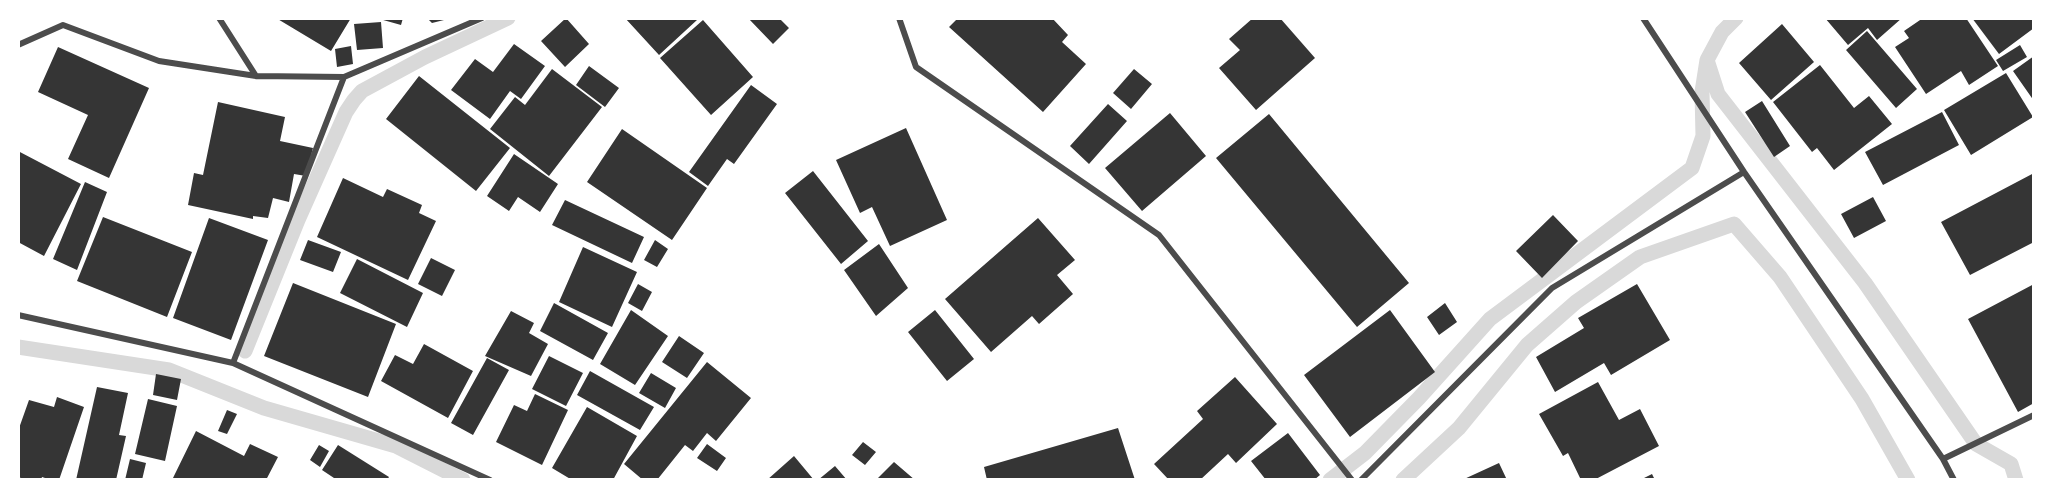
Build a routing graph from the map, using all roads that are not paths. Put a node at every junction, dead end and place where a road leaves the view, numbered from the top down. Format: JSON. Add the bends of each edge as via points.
{"nodes":[{"id":1,"x":219,"y":18,"type":"edge"},
{"id":2,"x":482,"y":18,"type":"edge"},
{"id":3,"x":899,"y":18,"type":"edge"},
{"id":4,"x":1644,"y":19,"type":"edge"},
{"id":5,"x":18,"y":45,"type":"edge"},
{"id":6,"x":256,"y":76,"type":"junction"},
{"id":7,"x":344,"y":77,"type":"junction"},
{"id":8,"x":1744,"y":172,"type":"junction"},
{"id":9,"x":18,"y":315,"type":"edge"},
{"id":10,"x":233,"y":363,"type":"junction"},
{"id":11,"x":2034,"y":415,"type":"edge"},
{"id":12,"x":1944,"y":459,"type":"junction"},
{"id":13,"x":490,"y":480,"type":"edge"},
{"id":14,"x":1352,"y":480,"type":"edge"},
{"id":15,"x":1361,"y":480,"type":"edge"},
{"id":16,"x":1954,"y":480,"type":"edge"}],
"edges":[{"from":1,"to":6,"type":"street"},
{"from":2,"to":7,"type":"street"},
{"from":3,"to":14,"type":"street","via":[[916,67],[1159,235]]},
{"from":4,"to":8,"type":"street"},
{"from":5,"to":6,"type":"street","via":[[63,25],[159,61]]},
{"from":6,"to":7,"type":"street"},
{"from":7,"to":10,"type":"street"},
{"from":8,"to":12,"type":"street"},
{"from":8,"to":15,"type":"street","via":[[1552,288]]},
{"from":9,"to":10,"type":"street"},
{"from":10,"to":13,"type":"street"},
{"from":11,"to":12,"type":"street"},
{"from":12,"to":16,"type":"street"}]}
